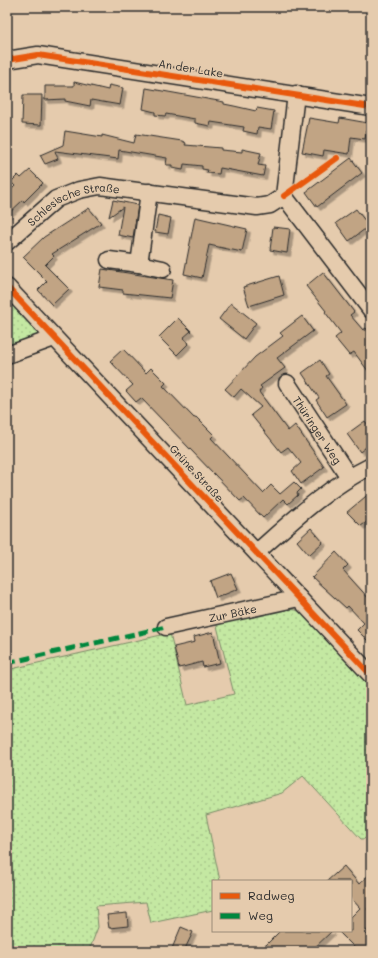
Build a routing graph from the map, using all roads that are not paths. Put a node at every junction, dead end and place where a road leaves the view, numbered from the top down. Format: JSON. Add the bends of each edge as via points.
{"nodes":[{"id":1,"x":7,"y":60,"type":"edge"},
{"id":2,"x":296,"y":94,"type":"junction"},
{"id":3,"x":371,"y":107,"type":"edge"},
{"id":4,"x":149,"y":192,"type":"junction"},
{"id":5,"x":284,"y":196,"type":"junction"},
{"id":6,"x":7,"y":242,"type":"edge"},
{"id":7,"x":109,"y":260,"type":"dead end"},
{"id":8,"x":139,"y":264,"type":"junction"},
{"id":9,"x":163,"y":269,"type":"dead end"},
{"id":10,"x":7,"y":287,"type":"edge"},
{"id":11,"x":371,"y":310,"type":"edge"},
{"id":12,"x":54,"y":338,"type":"junction"},
{"id":13,"x":7,"y":355,"type":"edge"},
{"id":14,"x":287,"y":383,"type":"dead end"},
{"id":15,"x":371,"y":466,"type":"edge"},
{"id":16,"x":349,"y":477,"type":"junction"},
{"id":17,"x":257,"y":552,"type":"junction"},
{"id":18,"x":299,"y":598,"type":"junction"},
{"id":19,"x":166,"y":627,"type":"dead end"},
{"id":20,"x":371,"y":675,"type":"edge"}],
"edges":[{"from":1,"to":2,"type":"street","name":"An der Lake","via":[[38,55]]},
{"from":2,"to":3,"type":"street","name":"An der Lake"},
{"from":2,"to":5,"type":"street"},
{"from":4,"to":5,"type":"street","name":"Schlesische Straße","via":[[257,207],[270,205]]},
{"from":4,"to":6,"type":"street","name":"Schlesische Straße","via":[[100,186],[78,190],[56,200]]},
{"from":4,"to":8,"type":"street"},
{"from":5,"to":11,"type":"street"},
{"from":7,"to":8,"type":"street"},
{"from":8,"to":9,"type":"street"},
{"from":10,"to":12,"type":"street","name":"Grüne Straße"},
{"from":12,"to":13,"type":"street"},
{"from":12,"to":17,"type":"street","name":"Grüne Straße"},
{"from":14,"to":16,"type":"street","name":"Thüringer Weg"},
{"from":15,"to":16,"type":"street"},
{"from":16,"to":17,"type":"street","via":[[300,513]]},
{"from":17,"to":18,"type":"street","name":"Grüne Straße"},
{"from":18,"to":19,"type":"street","name":"Zur Bäke"},
{"from":18,"to":20,"type":"street","name":"Grüne Straße"}]}
